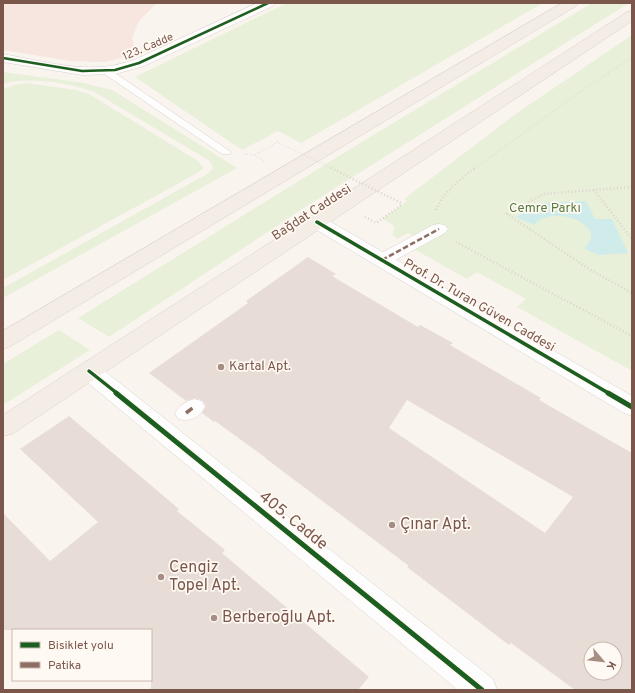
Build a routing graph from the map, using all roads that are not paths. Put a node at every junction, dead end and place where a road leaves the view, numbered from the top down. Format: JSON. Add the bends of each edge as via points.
{"nodes":[{"id":1,"x":268,"y":3,"type":"edge"},
{"id":2,"x":571,"y":3,"type":"edge"},
{"id":3,"x":632,"y":15,"type":"edge"},
{"id":4,"x":3,"y":58,"type":"edge"},
{"id":5,"x":106,"y":71,"type":"junction"},
{"id":6,"x":226,"y":152,"type":"dead end"},
{"id":7,"x":317,"y":222,"type":"junction"},
{"id":8,"x":439,"y":229,"type":"road end"},
{"id":9,"x":382,"y":260,"type":"junction"},
{"id":10,"x":3,"y":341,"type":"edge"},
{"id":11,"x":89,"y":371,"type":"junction"},
{"id":12,"x":632,"y":407,"type":"edge"},
{"id":13,"x":3,"y":427,"type":"edge"},
{"id":14,"x":482,"y":690,"type":"edge"}],
"edges":[{"from":1,"to":5,"type":"street","name":"123. Cadde","via":[[139,63]]},
{"from":2,"to":10,"type":"main road"},
{"from":3,"to":7,"type":"main road","name":"Bağdat Caddesi"},
{"from":4,"to":5,"type":"street","name":"123. Cadde","via":[[81,70]]},
{"from":5,"to":6,"type":"lane"},
{"from":7,"to":9,"type":"street","name":"Prof. Dr. Turan Güven Caddesi"},
{"from":7,"to":11,"type":"main road","name":"Bağdat Caddesi"},
{"from":8,"to":9,"type":"street"},
{"from":9,"to":12,"type":"street","name":"Prof. Dr. Turan Güven Caddesi"},
{"from":11,"to":13,"type":"main road","name":"Bağdat Caddesi"},
{"from":11,"to":14,"type":"street","name":"405. Cadde"}]}
